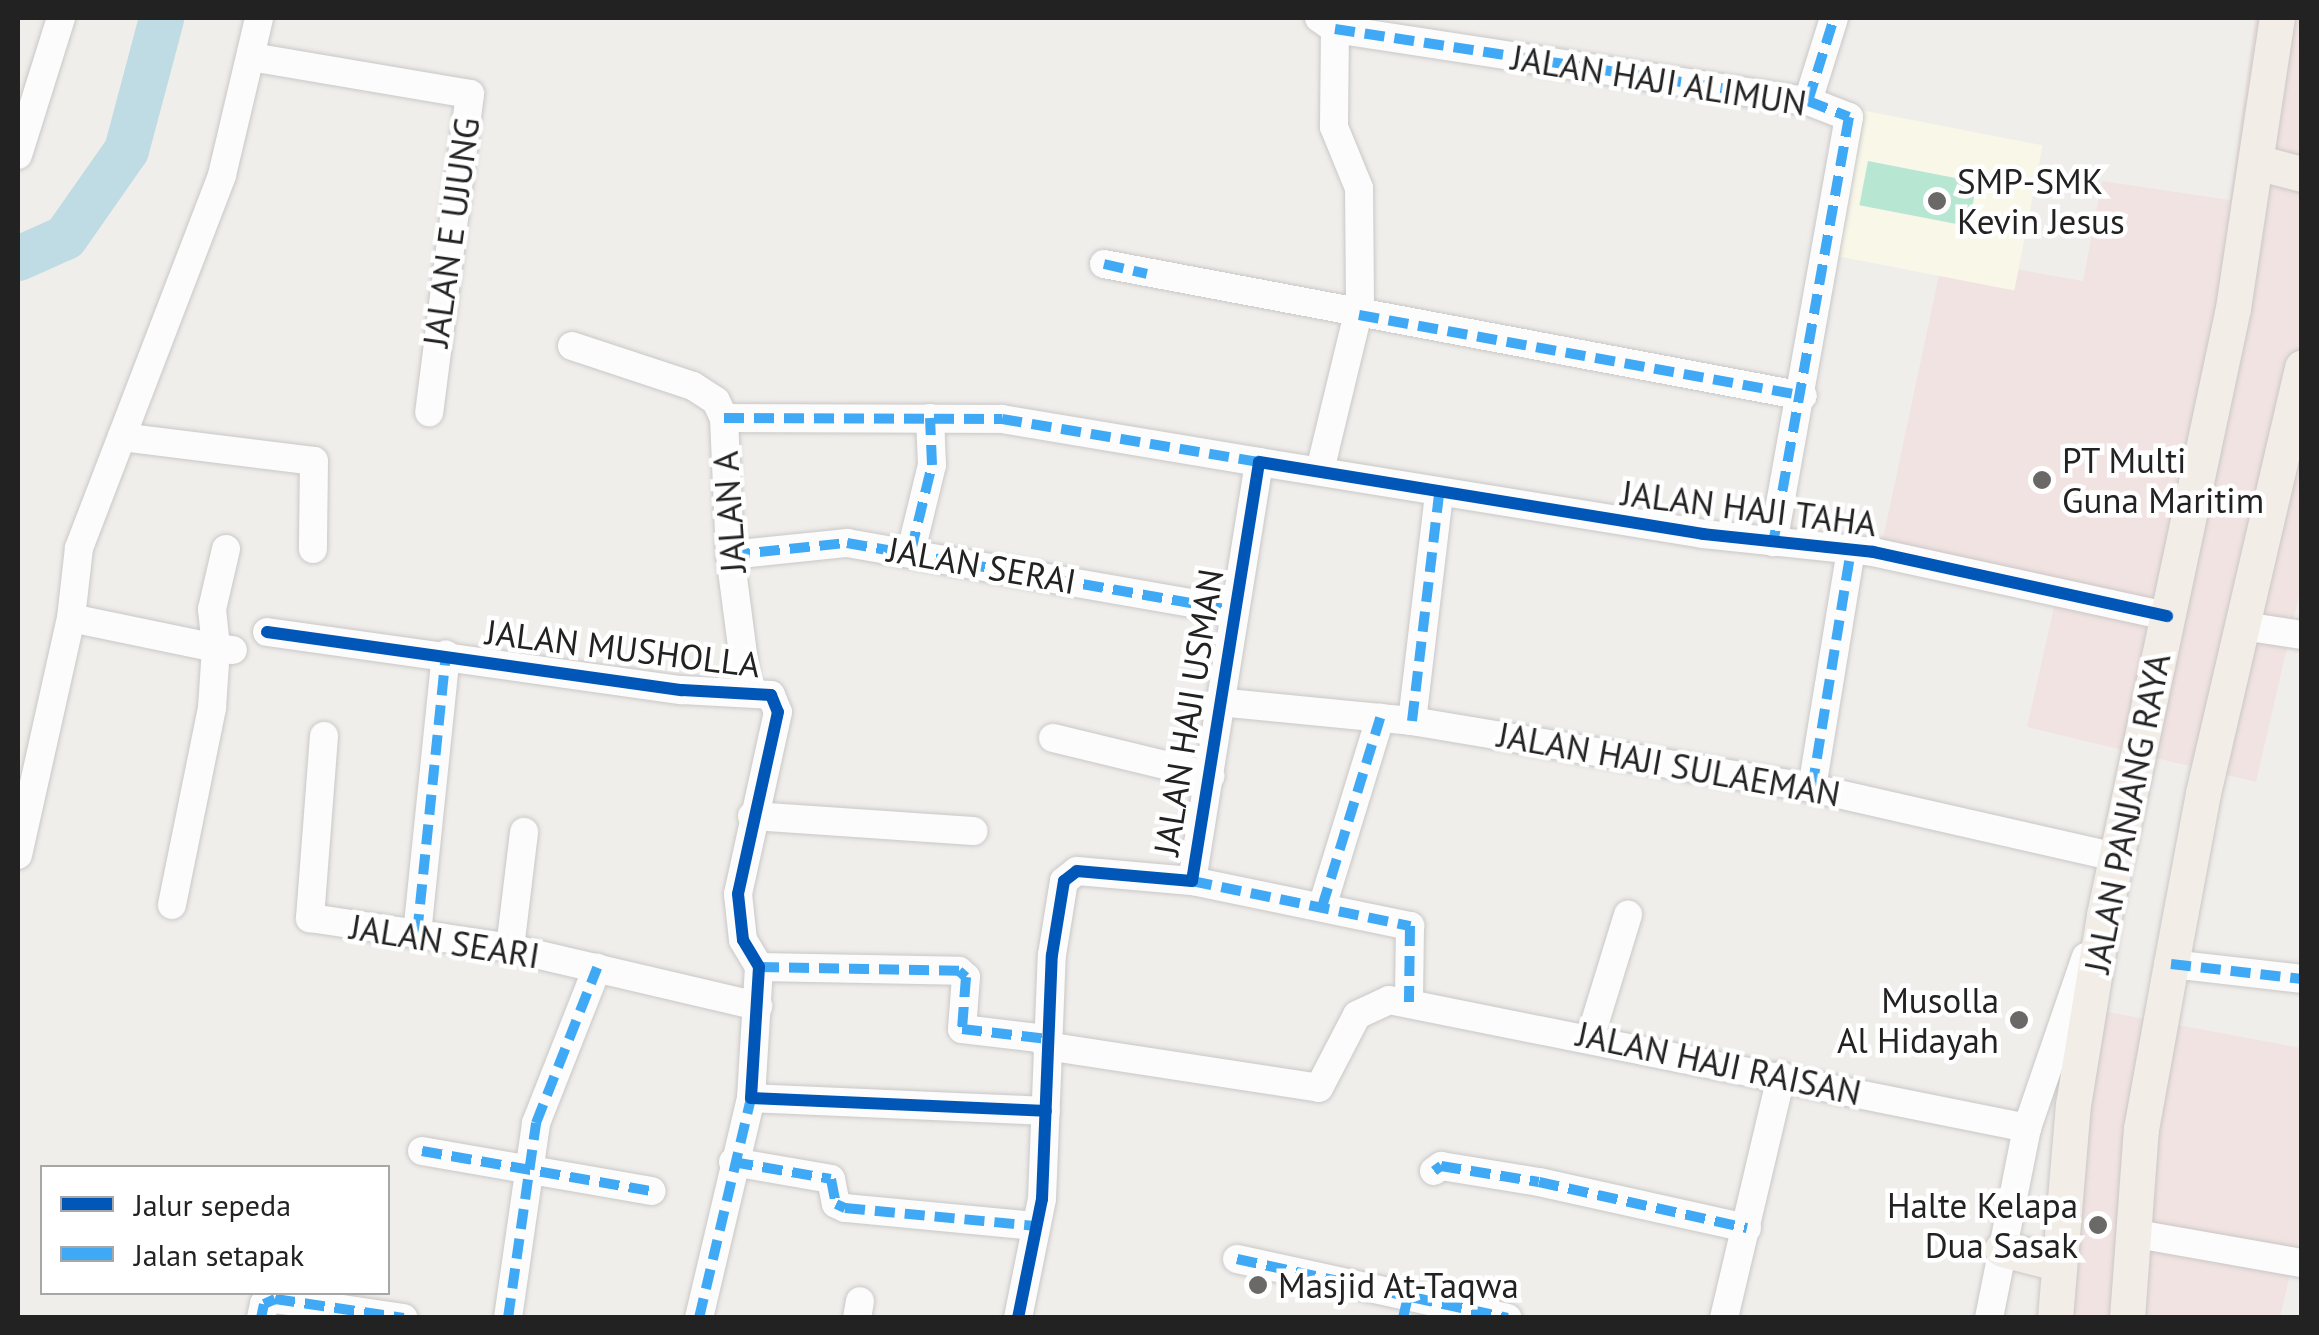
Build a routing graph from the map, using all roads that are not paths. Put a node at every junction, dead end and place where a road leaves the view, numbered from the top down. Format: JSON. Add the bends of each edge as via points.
{"nodes":[{"id":1,"x":61,"y":18,"type":"edge"},
{"id":2,"x":259,"y":18,"type":"edge"},
{"id":3,"x":1834,"y":18,"type":"edge"},
{"id":4,"x":2277,"y":18,"type":"edge"},
{"id":5,"x":1327,"y":23,"type":"edge"},
{"id":6,"x":251,"y":57,"type":"junction"},
{"id":7,"x":1808,"y":101,"type":"junction"},
{"id":8,"x":18,"y":155,"type":"edge"},
{"id":9,"x":2260,"y":163,"type":"junction"},
{"id":10,"x":2302,"y":174,"type":"edge"},
{"id":11,"x":1104,"y":264,"type":"dead end"},
{"id":12,"x":1359,"y":315,"type":"junction"},
{"id":13,"x":572,"y":346,"type":"dead end"},
{"id":14,"x":2302,"y":368,"type":"edge"},
{"id":15,"x":1803,"y":396,"type":"junction"},
{"id":16,"x":429,"y":412,"type":"dead end"},
{"id":17,"x":724,"y":418,"type":"junction"},
{"id":18,"x":930,"y":418,"type":"junction"},
{"id":19,"x":122,"y":437,"type":"junction"},
{"id":20,"x":1258,"y":462,"type":"junction"},
{"id":21,"x":1320,"y":470,"type":"junction"},
{"id":22,"x":1439,"y":496,"type":"junction"},
{"id":23,"x":1774,"y":542,"type":"junction"},
{"id":24,"x":226,"y":549,"type":"dead end"},
{"id":25,"x":313,"y":549,"type":"dead end"},
{"id":26,"x":1850,"y":549,"type":"junction"},
{"id":27,"x":911,"y":552,"type":"junction"},
{"id":28,"x":730,"y":555,"type":"junction"},
{"id":29,"x":1232,"y":610,"type":"junction"},
{"id":30,"x":2167,"y":616,"type":"junction"},
{"id":31,"x":71,"y":618,"type":"junction"},
{"id":32,"x":2243,"y":626,"type":"junction"},
{"id":33,"x":267,"y":632,"type":"dead end"},
{"id":34,"x":2302,"y":635,"type":"edge"},
{"id":35,"x":225,"y":649,"type":"junction"},
{"id":36,"x":446,"y":655,"type":"junction"},
{"id":37,"x":748,"y":692,"type":"junction"},
{"id":38,"x":1218,"y":702,"type":"junction"},
{"id":39,"x":1380,"y":718,"type":"junction"},
{"id":40,"x":1412,"y":721,"type":"junction"},
{"id":41,"x":324,"y":736,"type":"dead end"},
{"id":42,"x":1054,"y":738,"type":"dead end"},
{"id":43,"x":1210,"y":776,"type":"junction"},
{"id":44,"x":1812,"y":788,"type":"junction"},
{"id":45,"x":752,"y":816,"type":"junction"},
{"id":46,"x":973,"y":830,"type":"dead end"},
{"id":47,"x":524,"y":832,"type":"dead end"},
{"id":48,"x":18,"y":855,"type":"edge"},
{"id":49,"x":2116,"y":857,"type":"junction"},
{"id":50,"x":1192,"y":881,"type":"junction"},
{"id":51,"x":172,"y":905,"type":"dead end"},
{"id":52,"x":1322,"y":907,"type":"junction"},
{"id":53,"x":1628,"y":915,"type":"dead end"},
{"id":54,"x":2104,"y":915,"type":"junction"},
{"id":55,"x":417,"y":934,"type":"junction"},
{"id":56,"x":510,"y":948,"type":"junction"},
{"id":57,"x":2171,"y":964,"type":"junction"},
{"id":58,"x":759,"y":967,"type":"junction"},
{"id":59,"x":598,"y":968,"type":"junction"},
{"id":60,"x":2302,"y":979,"type":"edge"},
{"id":61,"x":1410,"y":1002,"type":"junction"},
{"id":62,"x":758,"y":1006,"type":"junction"},
{"id":63,"x":1590,"y":1035,"type":"junction"},
{"id":64,"x":1046,"y":1042,"type":"junction"},
{"id":65,"x":1781,"y":1076,"type":"junction"},
{"id":66,"x":751,"y":1098,"type":"junction"},
{"id":67,"x":1046,"y":1111,"type":"junction"},
{"id":68,"x":2028,"y":1128,"type":"junction"},
{"id":69,"x":422,"y":1151,"type":"dead end"},
{"id":70,"x":733,"y":1162,"type":"junction"},
{"id":71,"x":527,"y":1166,"type":"junction"},
{"id":72,"x":1434,"y":1170,"type":"dead end"},
{"id":73,"x":652,"y":1190,"type":"dead end"},
{"id":74,"x":1034,"y":1226,"type":"junction"},
{"id":75,"x":1746,"y":1228,"type":"junction"},
{"id":76,"x":2132,"y":1233,"type":"junction"},
{"id":77,"x":2002,"y":1249,"type":"junction"},
{"id":78,"x":1237,"y":1259,"type":"dead end"},
{"id":79,"x":2057,"y":1262,"type":"junction"},
{"id":80,"x":2302,"y":1263,"type":"edge"},
{"id":81,"x":1406,"y":1305,"type":"edge"},
{"id":82,"x":265,"y":1309,"type":"edge"},
{"id":83,"x":404,"y":1318,"type":"edge"},
{"id":84,"x":508,"y":1318,"type":"edge"},
{"id":85,"x":699,"y":1318,"type":"edge"},
{"id":86,"x":1018,"y":1318,"type":"edge"},
{"id":87,"x":1508,"y":1318,"type":"edge"},
{"id":88,"x":1724,"y":1318,"type":"edge"},
{"id":89,"x":1989,"y":1318,"type":"edge"},
{"id":90,"x":2055,"y":1318,"type":"edge"},
{"id":91,"x":2127,"y":1318,"type":"edge"}],
"edges":[{"from":1,"to":8,"type":"street"},
{"from":2,"to":6,"type":"street"},
{"from":3,"to":7,"type":"street"},
{"from":4,"to":9,"type":"main road","name":"JALAN PANJANG RAYA"},
{"from":5,"to":7,"type":"street","name":"JALAN HAJI ALIMUN"},
{"from":5,"to":12,"type":"street","via":[[1334,127],[1359,188]]},
{"from":6,"to":16,"type":"street","name":"JALAN E UJUNG","via":[[470,94]]},
{"from":6,"to":19,"type":"street","via":[[222,175]]},
{"from":7,"to":15,"type":"street","name":"JALAN HAJI ALIMUN","via":[[1850,117],[1853,126]]},
{"from":9,"to":10,"type":"main road"},
{"from":9,"to":30,"type":"main road","name":"JALAN PANJANG RAYA"},
{"from":11,"to":12,"type":"street"},
{"from":12,"to":15,"type":"street"},
{"from":12,"to":21,"type":"street"},
{"from":13,"to":17,"type":"street","via":[[693,386],[716,401]]},
{"from":14,"to":32,"type":"main road","name":"JALAN PANJANG RAYA"},
{"from":15,"to":23,"type":"street","name":"JALAN HAJI ALIMUN"},
{"from":17,"to":18,"type":"street","name":"JALAN A"},
{"from":17,"to":28,"type":"street","name":"JALAN A"},
{"from":18,"to":20,"type":"street","name":"JALAN A","via":[[1016,421]]},
{"from":18,"to":27,"type":"street","via":[[932,465]]},
{"from":19,"to":25,"type":"street","via":[[314,461]]},
{"from":19,"to":31,"type":"street","via":[[79,548]]},
{"from":20,"to":21,"type":"street"},
{"from":20,"to":29,"type":"street","name":"JALAN HAJI USMAN"},
{"from":21,"to":22,"type":"street","name":"JALAN HAJI TAHA"},
{"from":22,"to":23,"type":"street","name":"JALAN HAJI TAHA"},
{"from":22,"to":40,"type":"street"},
{"from":23,"to":26,"type":"street","name":"JALAN HAJI TAHA"},
{"from":24,"to":35,"type":"street","via":[[212,609]]},
{"from":26,"to":30,"type":"street","name":"JALAN HAJI TAHA"},
{"from":26,"to":44,"type":"street"},
{"from":27,"to":28,"type":"street","name":"JALAN SERAI","via":[[848,543]]},
{"from":27,"to":29,"type":"street","name":"JALAN SERAI"},
{"from":28,"to":37,"type":"street","name":"JALAN A"},
{"from":29,"to":38,"type":"street","name":"JALAN HAJI USMAN"},
{"from":30,"to":49,"type":"main road","name":"JALAN PANJANG RAYA"},
{"from":31,"to":35,"type":"street"},
{"from":31,"to":48,"type":"street"},
{"from":32,"to":34,"type":"street"},
{"from":32,"to":57,"type":"main road","name":"JALAN PANJANG RAYA"},
{"from":33,"to":36,"type":"street","name":"JALAN MUSHOLLA"},
{"from":35,"to":51,"type":"street"},
{"from":36,"to":37,"type":"street","name":"JALAN MUSHOLLA","via":[[682,690]]},
{"from":36,"to":55,"type":"street"},
{"from":37,"to":45,"type":"street","name":"JALAN MUSHOLLA","via":[[770,695],[778,712]]},
{"from":38,"to":39,"type":"street","name":"JALAN HAJI SULAEMAN"},
{"from":38,"to":43,"type":"street","name":"JALAN HAJI USMAN"},
{"from":39,"to":40,"type":"street","name":"JALAN HAJI SULAEMAN"},
{"from":39,"to":52,"type":"street"},
{"from":40,"to":44,"type":"street","name":"JALAN HAJI SULAEMAN"},
{"from":41,"to":55,"type":"street","name":"JALAN SEARI","via":[[310,918]]},
{"from":42,"to":43,"type":"street"},
{"from":43,"to":50,"type":"street","name":"JALAN HAJI USMAN"},
{"from":44,"to":49,"type":"street","name":"JALAN HAJI SULAEMAN"},
{"from":45,"to":46,"type":"street"},
{"from":45,"to":58,"type":"street","name":"JALAN MUSHOLLA","via":[[738,894],[744,940]]},
{"from":47,"to":56,"type":"street"},
{"from":49,"to":54,"type":"main road","name":"JALAN PANJANG RAYA"},
{"from":50,"to":52,"type":"street"},
{"from":50,"to":64,"type":"street","name":"JALAN HAJI USMAN","via":[[1068,874],[1052,955]]},
{"from":52,"to":61,"type":"street","via":[[1411,927]]},
{"from":53,"to":63,"type":"street"},
{"from":54,"to":68,"type":"street"},
{"from":54,"to":79,"type":"main road","name":"JALAN PANJANG RAYA","via":[[2073,1105]]},
{"from":55,"to":56,"type":"street","name":"JALAN SEARI"},
{"from":56,"to":59,"type":"street","name":"JALAN SEARI"},
{"from":57,"to":60,"type":"street"},
{"from":57,"to":76,"type":"main road","name":"JALAN PANJANG RAYA","via":[[2141,1129]]},
{"from":58,"to":62,"type":"street","name":"JALAN MUSHOLLA"},
{"from":58,"to":64,"type":"street","via":[[959,971],[966,978],[962,1029]]},
{"from":59,"to":62,"type":"street","name":"JALAN SEARI"},
{"from":59,"to":71,"type":"street","via":[[551,1076]]},
{"from":61,"to":63,"type":"street","name":"JALAN HAJI RAISAN"},
{"from":61,"to":64,"type":"street","name":"JALAN HAJI RAISAN","via":[[1389,1000],[1361,1010],[1319,1088]]},
{"from":62,"to":66,"type":"street","name":"JALAN MUSHOLLA"},
{"from":63,"to":65,"type":"street","name":"JALAN HAJI RAISAN"},
{"from":64,"to":67,"type":"street","name":"JALAN HAJI USMAN"},
{"from":65,"to":68,"type":"street","name":"JALAN HAJI RAISAN"},
{"from":65,"to":75,"type":"street"},
{"from":66,"to":67,"type":"street"},
{"from":66,"to":70,"type":"street","name":"JALAN MUSHOLLA"},
{"from":67,"to":74,"type":"street","name":"JALAN HAJI USMAN","via":[[1042,1198]]},
{"from":68,"to":77,"type":"street"},
{"from":69,"to":71,"type":"street"},
{"from":70,"to":74,"type":"street","via":[[832,1179],[836,1204],[845,1208]]},
{"from":70,"to":85,"type":"street","name":"JALAN MUSHOLLA"},
{"from":71,"to":73,"type":"street"},
{"from":71,"to":84,"type":"street"},
{"from":72,"to":75,"type":"street","via":[[1586,1191]]},
{"from":74,"to":86,"type":"street","name":"JALAN HAJI USMAN"},
{"from":75,"to":88,"type":"street"},
{"from":76,"to":80,"type":"street"},
{"from":76,"to":91,"type":"main road","name":"JALAN PANJANG RAYA"},
{"from":77,"to":79,"type":"main road"},
{"from":77,"to":89,"type":"street"},
{"from":78,"to":81,"type":"street"},
{"from":79,"to":90,"type":"main road","name":"JALAN PANJANG RAYA"},
{"from":81,"to":87,"type":"street"},
{"from":82,"to":83,"type":"street"}]}
